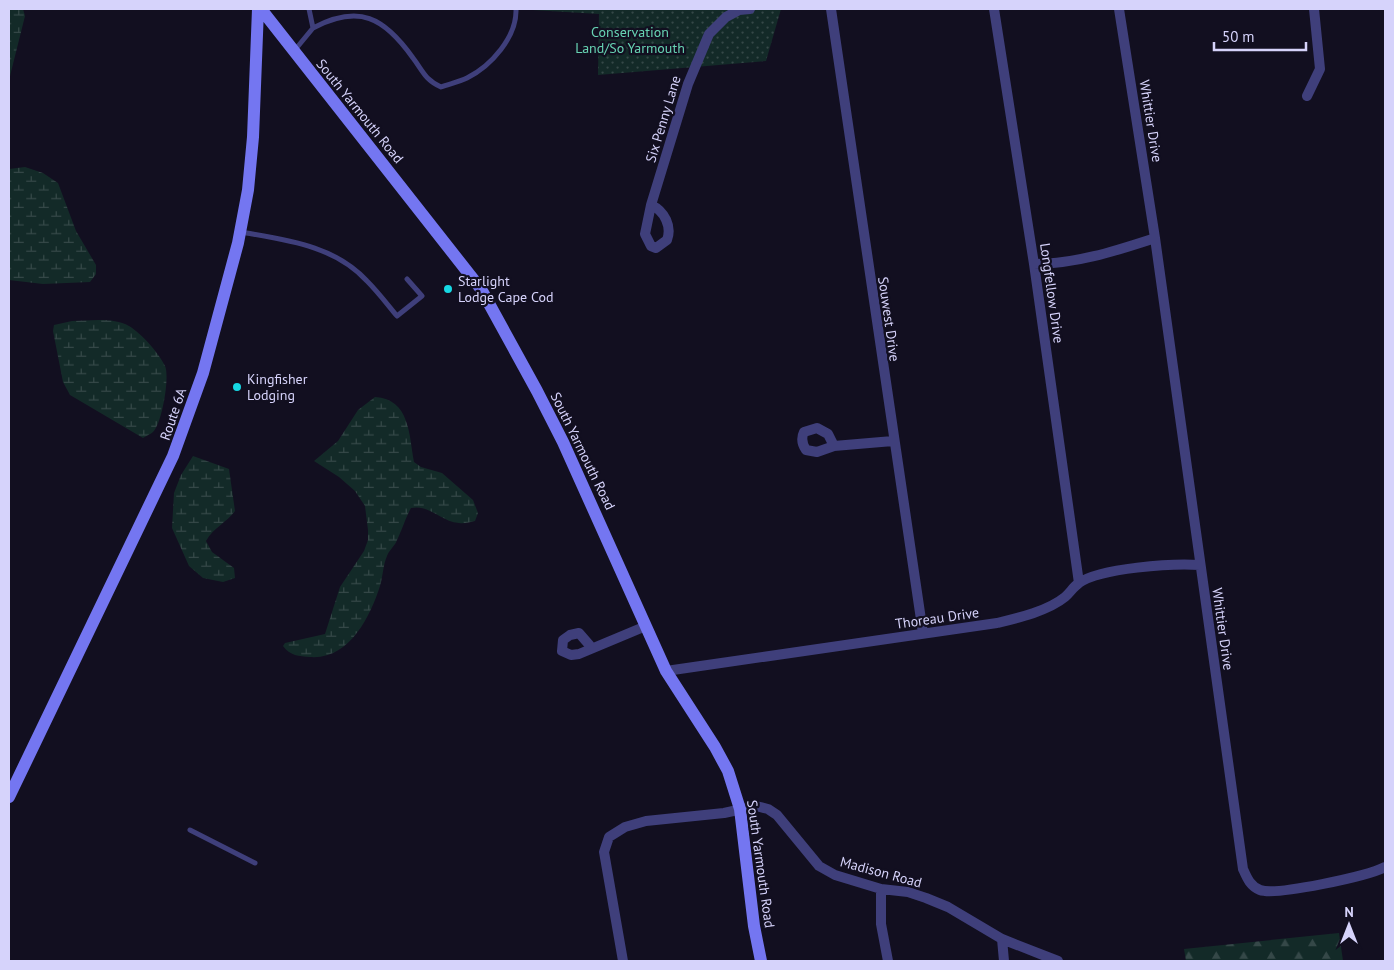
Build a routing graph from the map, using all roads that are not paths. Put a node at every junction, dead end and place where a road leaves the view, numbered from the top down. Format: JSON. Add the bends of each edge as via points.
{"nodes":[{"id":1,"x":258,"y":9,"type":"edge"},
{"id":2,"x":261,"y":9,"type":"edge"},
{"id":3,"x":309,"y":9,"type":"edge"},
{"id":4,"x":516,"y":9,"type":"edge"},
{"id":5,"x":750,"y":9,"type":"edge"},
{"id":6,"x":830,"y":9,"type":"edge"},
{"id":7,"x":994,"y":9,"type":"edge"},
{"id":8,"x":1119,"y":9,"type":"edge"},
{"id":9,"x":1314,"y":9,"type":"edge"},
{"id":10,"x":313,"y":28,"type":"junction"},
{"id":11,"x":294,"y":52,"type":"junction"},
{"id":12,"x":1307,"y":96,"type":"dead end"},
{"id":13,"x":652,"y":205,"type":"dead end"},
{"id":14,"x":240,"y":232,"type":"junction"},
{"id":15,"x":1155,"y":238,"type":"junction"},
{"id":16,"x":1034,"y":264,"type":"junction"},
{"id":17,"x":407,"y":279,"type":"dead end"},
{"id":18,"x":893,"y":441,"type":"junction"},
{"id":19,"x":834,"y":446,"type":"dead end"},
{"id":20,"x":1200,"y":565,"type":"junction"},
{"id":21,"x":1079,"y":583,"type":"junction"},
{"id":22,"x":646,"y":626,"type":"junction"},
{"id":23,"x":923,"y":633,"type":"junction"},
{"id":24,"x":592,"y":648,"type":"dead end"},
{"id":25,"x":666,"y":671,"type":"junction"},
{"id":26,"x":9,"y":797,"type":"edge"},
{"id":27,"x":740,"y":809,"type":"junction"},
{"id":28,"x":190,"y":830,"type":"dead end"},
{"id":29,"x":255,"y":864,"type":"dead end"},
{"id":30,"x":1385,"y":867,"type":"edge"},
{"id":31,"x":881,"y":889,"type":"junction"},
{"id":32,"x":1002,"y":939,"type":"junction"},
{"id":33,"x":623,"y":961,"type":"edge"},
{"id":34,"x":761,"y":961,"type":"edge"},
{"id":35,"x":888,"y":961,"type":"edge"},
{"id":36,"x":1004,"y":961,"type":"edge"},
{"id":37,"x":1058,"y":961,"type":"edge"}],
"edges":[{"from":1,"to":14,"type":"main road","name":"Route 6A","via":[[251,156]]},
{"from":2,"to":11,"type":"main road","name":"South Yarmouth Road"},
{"from":3,"to":10,"type":"lane"},
{"from":4,"to":10,"type":"lane","via":[[512,32],[488,62],[467,78],[441,87],[426,78],[406,48],[380,23],[366,17],[346,15]]},
{"from":5,"to":13,"type":"street","name":"Six Penny Lane","via":[[739,10],[726,17],[709,34],[688,84]]},
{"from":6,"to":18,"type":"street","name":"Souwest Drive"},
{"from":7,"to":16,"type":"street","name":"Longfellow Drive"},
{"from":8,"to":15,"type":"street","name":"Whittier Drive"},
{"from":9,"to":12,"type":"street","via":[[1320,69]]},
{"from":10,"to":11,"type":"lane"},
{"from":11,"to":22,"type":"main road","name":"South Yarmouth Road","via":[[481,289],[563,442]]},
{"from":14,"to":17,"type":"lane","via":[[304,244],[336,256],[366,279],[397,316],[422,296]]},
{"from":14,"to":26,"type":"main road","name":"Route 6A","via":[[203,373],[173,456]]},
{"from":15,"to":16,"type":"street","via":[[1080,260]]},
{"from":15,"to":20,"type":"street","name":"Whittier Drive"},
{"from":16,"to":21,"type":"street","name":"Longfellow Drive"},
{"from":18,"to":19,"type":"street"},
{"from":18,"to":23,"type":"street","name":"Souwest Drive"},
{"from":20,"to":21,"type":"street","name":"Thoreau Drive","via":[[1179,564],[1102,574]]},
{"from":20,"to":30,"type":"street","name":"Whittier Drive","via":[[1243,869],[1248,880],[1258,889],[1275,891],[1331,882]]},
{"from":21,"to":23,"type":"street","name":"Thoreau Drive","via":[[1057,602],[1011,620]]},
{"from":22,"to":24,"type":"street"},
{"from":22,"to":25,"type":"main road","name":"South Yarmouth Road"},
{"from":23,"to":25,"type":"street","name":"Thoreau Drive"},
{"from":25,"to":27,"type":"main road","name":"South Yarmouth Road","via":[[728,771]]},
{"from":27,"to":31,"type":"street","name":"Madison Road","via":[[756,806],[768,809],[777,815],[819,866],[835,875]]},
{"from":27,"to":33,"type":"street","name":"Madison Road","via":[[646,821],[625,827],[609,837],[604,852]]},
{"from":27,"to":34,"type":"main road","name":"South Yarmouth Road"},
{"from":28,"to":29,"type":"lane"},
{"from":31,"to":32,"type":"street","name":"Madison Road","via":[[908,892],[940,904]]},
{"from":31,"to":35,"type":"street","via":[[881,924]]},
{"from":32,"to":36,"type":"street"},
{"from":32,"to":37,"type":"street","name":"Madison Road"}]}
